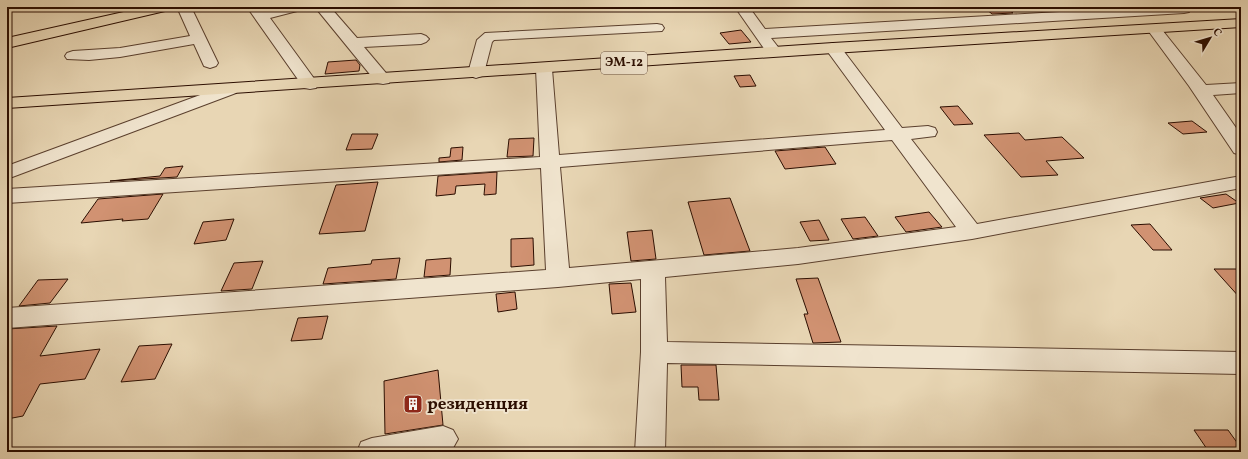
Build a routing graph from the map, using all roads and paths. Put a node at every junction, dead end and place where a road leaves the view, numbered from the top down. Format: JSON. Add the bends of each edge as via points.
{"nodes":[{"id":1,"x":165,"y":7,"type":"edge"},
{"id":2,"x":184,"y":7,"type":"edge"},
{"id":3,"x":296,"y":7,"type":"edge"},
{"id":4,"x":322,"y":7,"type":"edge"},
{"id":5,"x":742,"y":7,"type":"edge"},
{"id":6,"x":1184,"y":9,"type":"dead end"},
{"id":7,"x":257,"y":11,"type":"edge"},
{"id":8,"x":1241,"y":23,"type":"edge"},
{"id":9,"x":657,"y":28,"type":"dead end"},
{"id":10,"x":1154,"y":29,"type":"junction"},
{"id":11,"x":761,"y":34,"type":"junction"},
{"id":12,"x":198,"y":39,"type":"junction"},
{"id":13,"x":421,"y":39,"type":"dead end"},
{"id":14,"x":7,"y":43,"type":"edge"},
{"id":15,"x":353,"y":44,"type":"junction"},
{"id":16,"x":834,"y":48,"type":"junction"},
{"id":17,"x":774,"y":52,"type":"junction"},
{"id":18,"x":73,"y":56,"type":"dead end"},
{"id":19,"x":210,"y":63,"type":"dead end"},
{"id":20,"x":544,"y":69,"type":"junction"},
{"id":21,"x":476,"y":73,"type":"junction"},
{"id":22,"x":383,"y":79,"type":"junction"},
{"id":23,"x":310,"y":84,"type":"junction"},
{"id":24,"x":1241,"y":88,"type":"edge"},
{"id":25,"x":230,"y":90,"type":"junction"},
{"id":26,"x":1201,"y":91,"type":"junction"},
{"id":27,"x":7,"y":102,"type":"edge"},
{"id":28,"x":928,"y":132,"type":"dead end"},
{"id":29,"x":897,"y":134,"type":"junction"},
{"id":30,"x":1241,"y":149,"type":"edge"},
{"id":31,"x":549,"y":162,"type":"junction"},
{"id":32,"x":7,"y":173,"type":"edge"},
{"id":33,"x":1241,"y":182,"type":"edge"},
{"id":34,"x":7,"y":196,"type":"edge"},
{"id":35,"x":972,"y":232,"type":"junction"},
{"id":36,"x":653,"y":270,"type":"junction"},
{"id":37,"x":558,"y":278,"type":"junction"},
{"id":38,"x":7,"y":318,"type":"edge"},
{"id":39,"x":654,"y":352,"type":"junction"},
{"id":40,"x":1241,"y":362,"type":"edge"},
{"id":41,"x":443,"y":439,"type":"dead end"},
{"id":42,"x":372,"y":452,"type":"edge"},
{"id":43,"x":650,"y":452,"type":"edge"}],
"edges":[{"from":1,"to":14,"type":"main road"},
{"from":2,"to":12,"type":"street"},
{"from":3,"to":7,"type":"street"},
{"from":4,"to":15,"type":"street"},
{"from":5,"to":11,"type":"street"},
{"from":6,"to":11,"type":"street"},
{"from":7,"to":23,"type":"street"},
{"from":8,"to":10,"type":"main road","number":"ЭМ-12"},
{"from":9,"to":21,"type":"street","via":[[490,36],[485,40]]},
{"from":10,"to":16,"type":"main road","number":"ЭМ-12"},
{"from":10,"to":26,"type":"street"},
{"from":11,"to":17,"type":"street"},
{"from":12,"to":18,"type":"street","via":[[147,49]]},
{"from":12,"to":19,"type":"street"},
{"from":13,"to":15,"type":"street"},
{"from":15,"to":22,"type":"street"},
{"from":16,"to":17,"type":"main road","number":"ЭМ-12"},
{"from":16,"to":29,"type":"street"},
{"from":17,"to":20,"type":"main road","number":"ЭМ-12"},
{"from":20,"to":21,"type":"main road","number":"ЭМ-12"},
{"from":20,"to":31,"type":"street"},
{"from":21,"to":22,"type":"main road","number":"ЭМ-12"},
{"from":22,"to":23,"type":"main road","number":"ЭМ-12"},
{"from":23,"to":25,"type":"main road","number":"ЭМ-12"},
{"from":24,"to":26,"type":"street"},
{"from":25,"to":27,"type":"main road","number":"ЭМ-12"},
{"from":25,"to":32,"type":"street"},
{"from":26,"to":30,"type":"street"},
{"from":28,"to":29,"type":"street"},
{"from":29,"to":31,"type":"street"},
{"from":29,"to":35,"type":"street"},
{"from":31,"to":34,"type":"street"},
{"from":31,"to":37,"type":"street"},
{"from":33,"to":35,"type":"street"},
{"from":35,"to":36,"type":"street","via":[[798,256]]},
{"from":36,"to":37,"type":"street"},
{"from":36,"to":39,"type":"street"},
{"from":37,"to":38,"type":"street"},
{"from":39,"to":40,"type":"street"},
{"from":39,"to":43,"type":"street"},
{"from":41,"to":42,"type":"street"}]}
